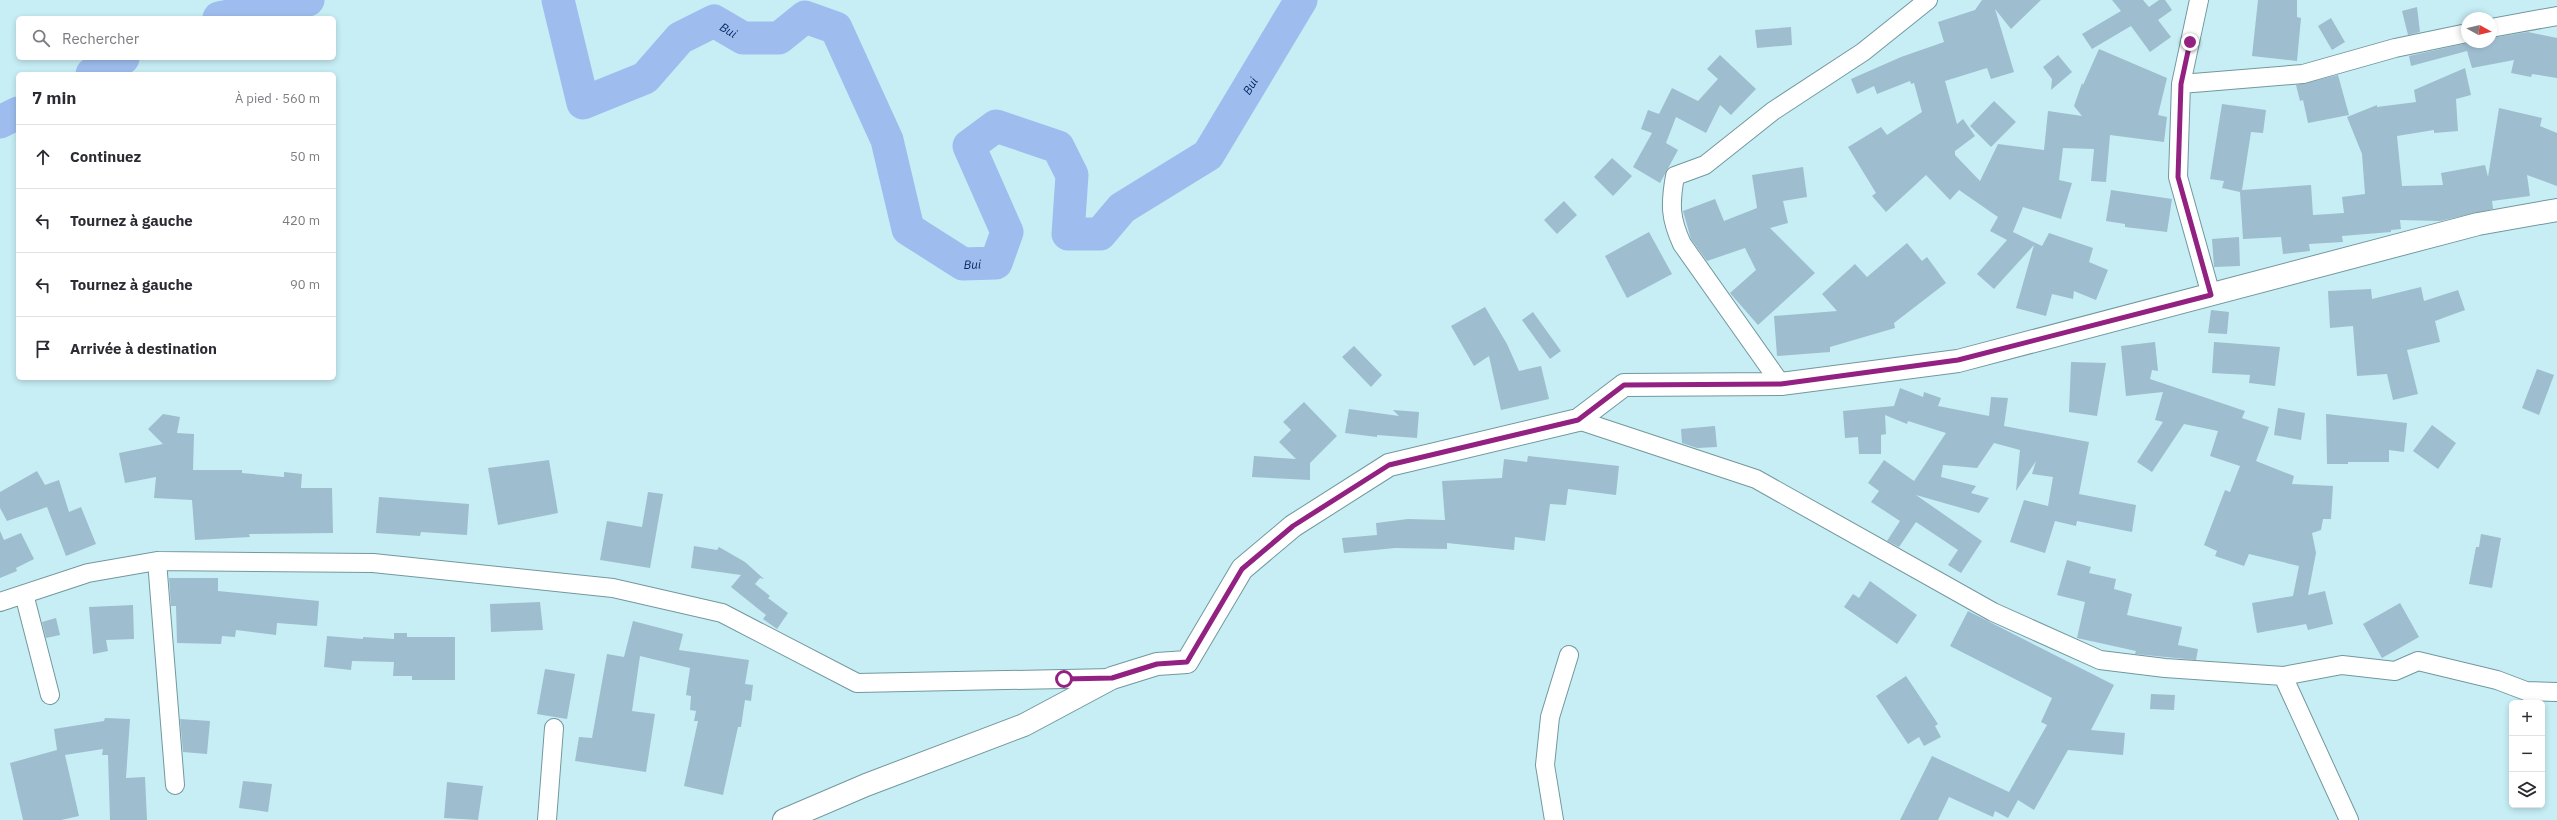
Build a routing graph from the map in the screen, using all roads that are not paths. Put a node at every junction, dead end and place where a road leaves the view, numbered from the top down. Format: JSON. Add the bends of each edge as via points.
{"nodes":[{"id":1,"x":1928,"y":0,"type":"edge"},
{"id":2,"x":2200,"y":0,"type":"edge"},
{"id":3,"x":2557,"y":16,"type":"edge"},
{"id":4,"x":2497,"y":27,"type":"edge"},
{"id":5,"x":2461,"y":34,"type":"edge"},
{"id":6,"x":2181,"y":84,"type":"junction"},
{"id":7,"x":2557,"y":210,"type":"edge"},
{"id":8,"x":2211,"y":295,"type":"junction"},
{"id":9,"x":1781,"y":384,"type":"junction"},
{"id":10,"x":1578,"y":420,"type":"junction"},
{"id":11,"x":157,"y":561,"type":"junction"},
{"id":12,"x":24,"y":594,"type":"junction"},
{"id":13,"x":0,"y":602,"type":"edge"},
{"id":14,"x":1569,"y":655,"type":"dead end"},
{"id":15,"x":2283,"y":676,"type":"junction"},
{"id":16,"x":1112,"y":678,"type":"junction"},
{"id":17,"x":2557,"y":692,"type":"edge"},
{"id":18,"x":50,"y":695,"type":"dead end"},
{"id":19,"x":554,"y":728,"type":"dead end"},
{"id":20,"x":175,"y":784,"type":"dead end"},
{"id":21,"x":547,"y":820,"type":"edge"},
{"id":22,"x":784,"y":820,"type":"edge"},
{"id":23,"x":1554,"y":820,"type":"edge"},
{"id":24,"x":2349,"y":820,"type":"edge"}],
"edges":[{"from":1,"to":9,"type":"street","via":[[1863,52],[1773,111],[1705,165],[1675,176],[1671,201],[1672,222],[1682,244]]},
{"from":2,"to":6,"type":"street"},
{"from":3,"to":4,"type":"street"},
{"from":5,"to":6,"type":"street","via":[[2395,48],[2303,74]]},
{"from":6,"to":8,"type":"street","via":[[2178,177]]},
{"from":7,"to":8,"type":"street","via":[[2478,224]]},
{"from":8,"to":9,"type":"street","via":[[1958,360]]},
{"from":9,"to":10,"type":"street","via":[[1624,385]]},
{"from":10,"to":15,"type":"street","via":[[1756,479],[1993,612],[2100,660],[2165,668]]},
{"from":10,"to":16,"type":"street","via":[[1389,465],[1293,526],[1242,569],[1187,662],[1157,664]]},
{"from":11,"to":12,"type":"street","via":[[88,573]]},
{"from":11,"to":16,"type":"street","via":[[373,563],[613,588],[722,613],[856,683]]},
{"from":11,"to":20,"type":"street"},
{"from":12,"to":13,"type":"street"},
{"from":12,"to":18,"type":"street"},
{"from":14,"to":23,"type":"street","via":[[1550,717],[1545,765]]},
{"from":15,"to":17,"type":"street","via":[[2342,665],[2395,671],[2418,661],[2497,680],[2526,691]]},
{"from":15,"to":24,"type":"street"},
{"from":16,"to":22,"type":"street","via":[[1024,725],[866,785]]},
{"from":19,"to":21,"type":"street"}]}
